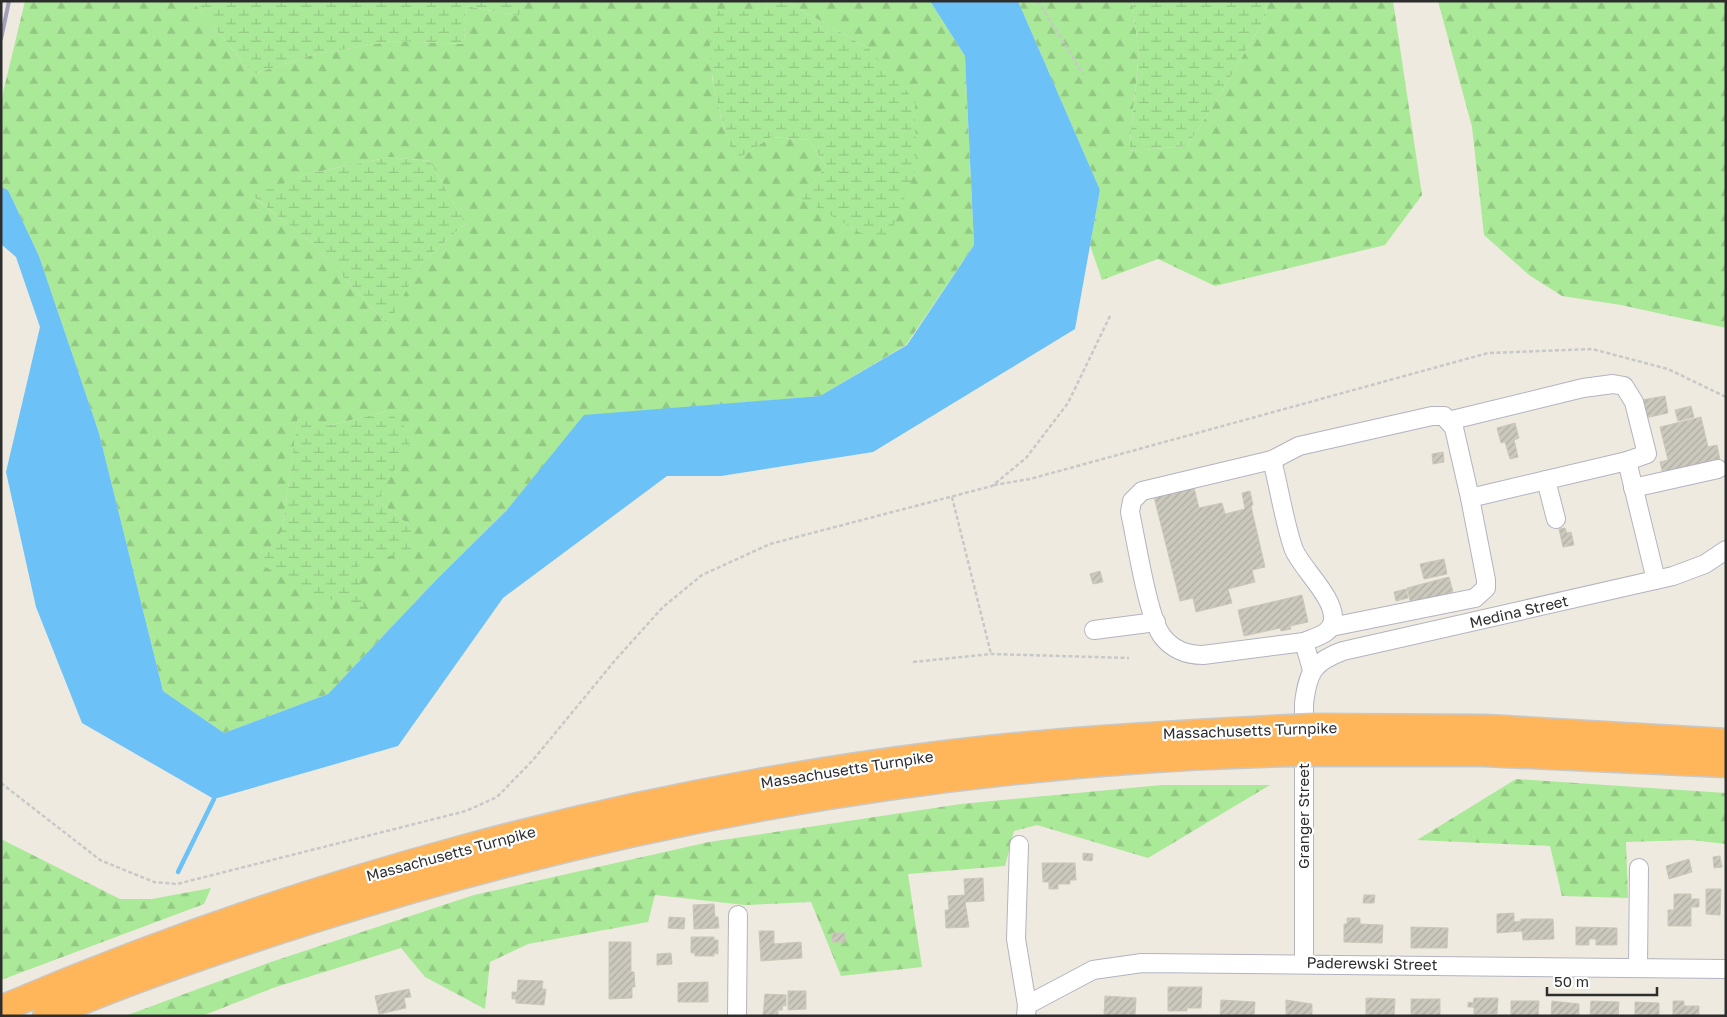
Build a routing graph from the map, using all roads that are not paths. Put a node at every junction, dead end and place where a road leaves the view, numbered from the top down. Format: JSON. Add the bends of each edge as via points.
{"nodes":[{"id":1,"x":1448,"y":421,"type":"junction"},
{"id":2,"x":1272,"y":460,"type":"junction"},
{"id":3,"x":1627,"y":461,"type":"junction"},
{"id":4,"x":1718,"y":469,"type":"dead end"},
{"id":5,"x":1546,"y":480,"type":"junction"},
{"id":6,"x":1633,"y":488,"type":"junction"},
{"id":7,"x":1470,"y":498,"type":"junction"},
{"id":8,"x":1556,"y":519,"type":"dead end"},
{"id":9,"x":1726,"y":550,"type":"edge"},
{"id":10,"x":1656,"y":580,"type":"junction"},
{"id":11,"x":1156,"y":622,"type":"junction"},
{"id":12,"x":1331,"y":627,"type":"junction"},
{"id":13,"x":1094,"y":630,"type":"dead end"},
{"id":14,"x":1304,"y":642,"type":"junction"},
{"id":15,"x":1312,"y":670,"type":"junction"},
{"id":16,"x":1303,"y":740,"type":"junction"},
{"id":17,"x":1726,"y":742,"type":"edge"},
{"id":18,"x":1726,"y":764,"type":"edge"},
{"id":19,"x":1020,"y":845,"type":"dead end"},
{"id":20,"x":1639,"y":868,"type":"dead end"},
{"id":21,"x":738,"y":915,"type":"dead end"},
{"id":22,"x":1304,"y":963,"type":"junction"},
{"id":23,"x":1638,"y":968,"type":"junction"},
{"id":24,"x":1726,"y":969,"type":"edge"},
{"id":25,"x":1,"y":1009,"type":"edge"},
{"id":26,"x":1026,"y":1010,"type":"edge"},
{"id":27,"x":46,"y":1016,"type":"edge"},
{"id":28,"x":737,"y":1016,"type":"edge"}],
"edges":[{"from":1,"to":2,"type":"street","via":[[1444,416],[1432,416],[1299,446]]},
{"from":1,"to":3,"type":"street","via":[[1583,388],[1613,384],[1624,386],[1634,402],[1647,454]]},
{"from":1,"to":7,"type":"street","via":[[1454,428]]},
{"from":2,"to":11,"type":"street","via":[[1142,491],[1132,502],[1130,512]]},
{"from":2,"to":12,"type":"street","via":[[1294,550],[1331,608]]},
{"from":3,"to":5,"type":"street"},
{"from":3,"to":6,"type":"street"},
{"from":4,"to":6,"type":"street"},
{"from":5,"to":7,"type":"street"},
{"from":5,"to":8,"type":"street"},
{"from":6,"to":10,"type":"street"},
{"from":7,"to":12,"type":"street","via":[[1486,588],[1475,598]]},
{"from":9,"to":10,"type":"street","name":"Medina Street","via":[[1692,570]]},
{"from":10,"to":15,"type":"street","name":"Medina Street","via":[[1343,651],[1321,661]]},
{"from":11,"to":13,"type":"street"},
{"from":11,"to":14,"type":"street","via":[[1162,636],[1187,655],[1203,656]]},
{"from":12,"to":14,"type":"street","via":[[1322,635]]},
{"from":14,"to":15,"type":"street"},
{"from":15,"to":22,"type":"street","name":"Granger Street","via":[[1304,703]]},
{"from":16,"to":17,"type":"highway","name":"Massachusetts Turnpike","via":[[1486,728]]},
{"from":16,"to":18,"type":"highway","name":"Massachusetts Turnpike","via":[[1484,753]]},
{"from":16,"to":25,"type":"highway","name":"Massachusetts Turnpike","via":[[1062,742],[841,769],[655,803],[487,843],[352,881],[173,941]]},
{"from":16,"to":27,"type":"highway","name":"Massachusetts Turnpike","via":[[917,783],[638,832],[493,867],[342,910],[204,956]]},
{"from":19,"to":26,"type":"street","via":[[1016,939]]},
{"from":20,"to":23,"type":"street"},
{"from":21,"to":28,"type":"street"},
{"from":22,"to":23,"type":"street","name":"Paderewski Street"},
{"from":22,"to":26,"type":"street","name":"Paderewski Street","via":[[1142,963],[1093,970]]},
{"from":23,"to":24,"type":"street","name":"Paderewski Street"}]}
